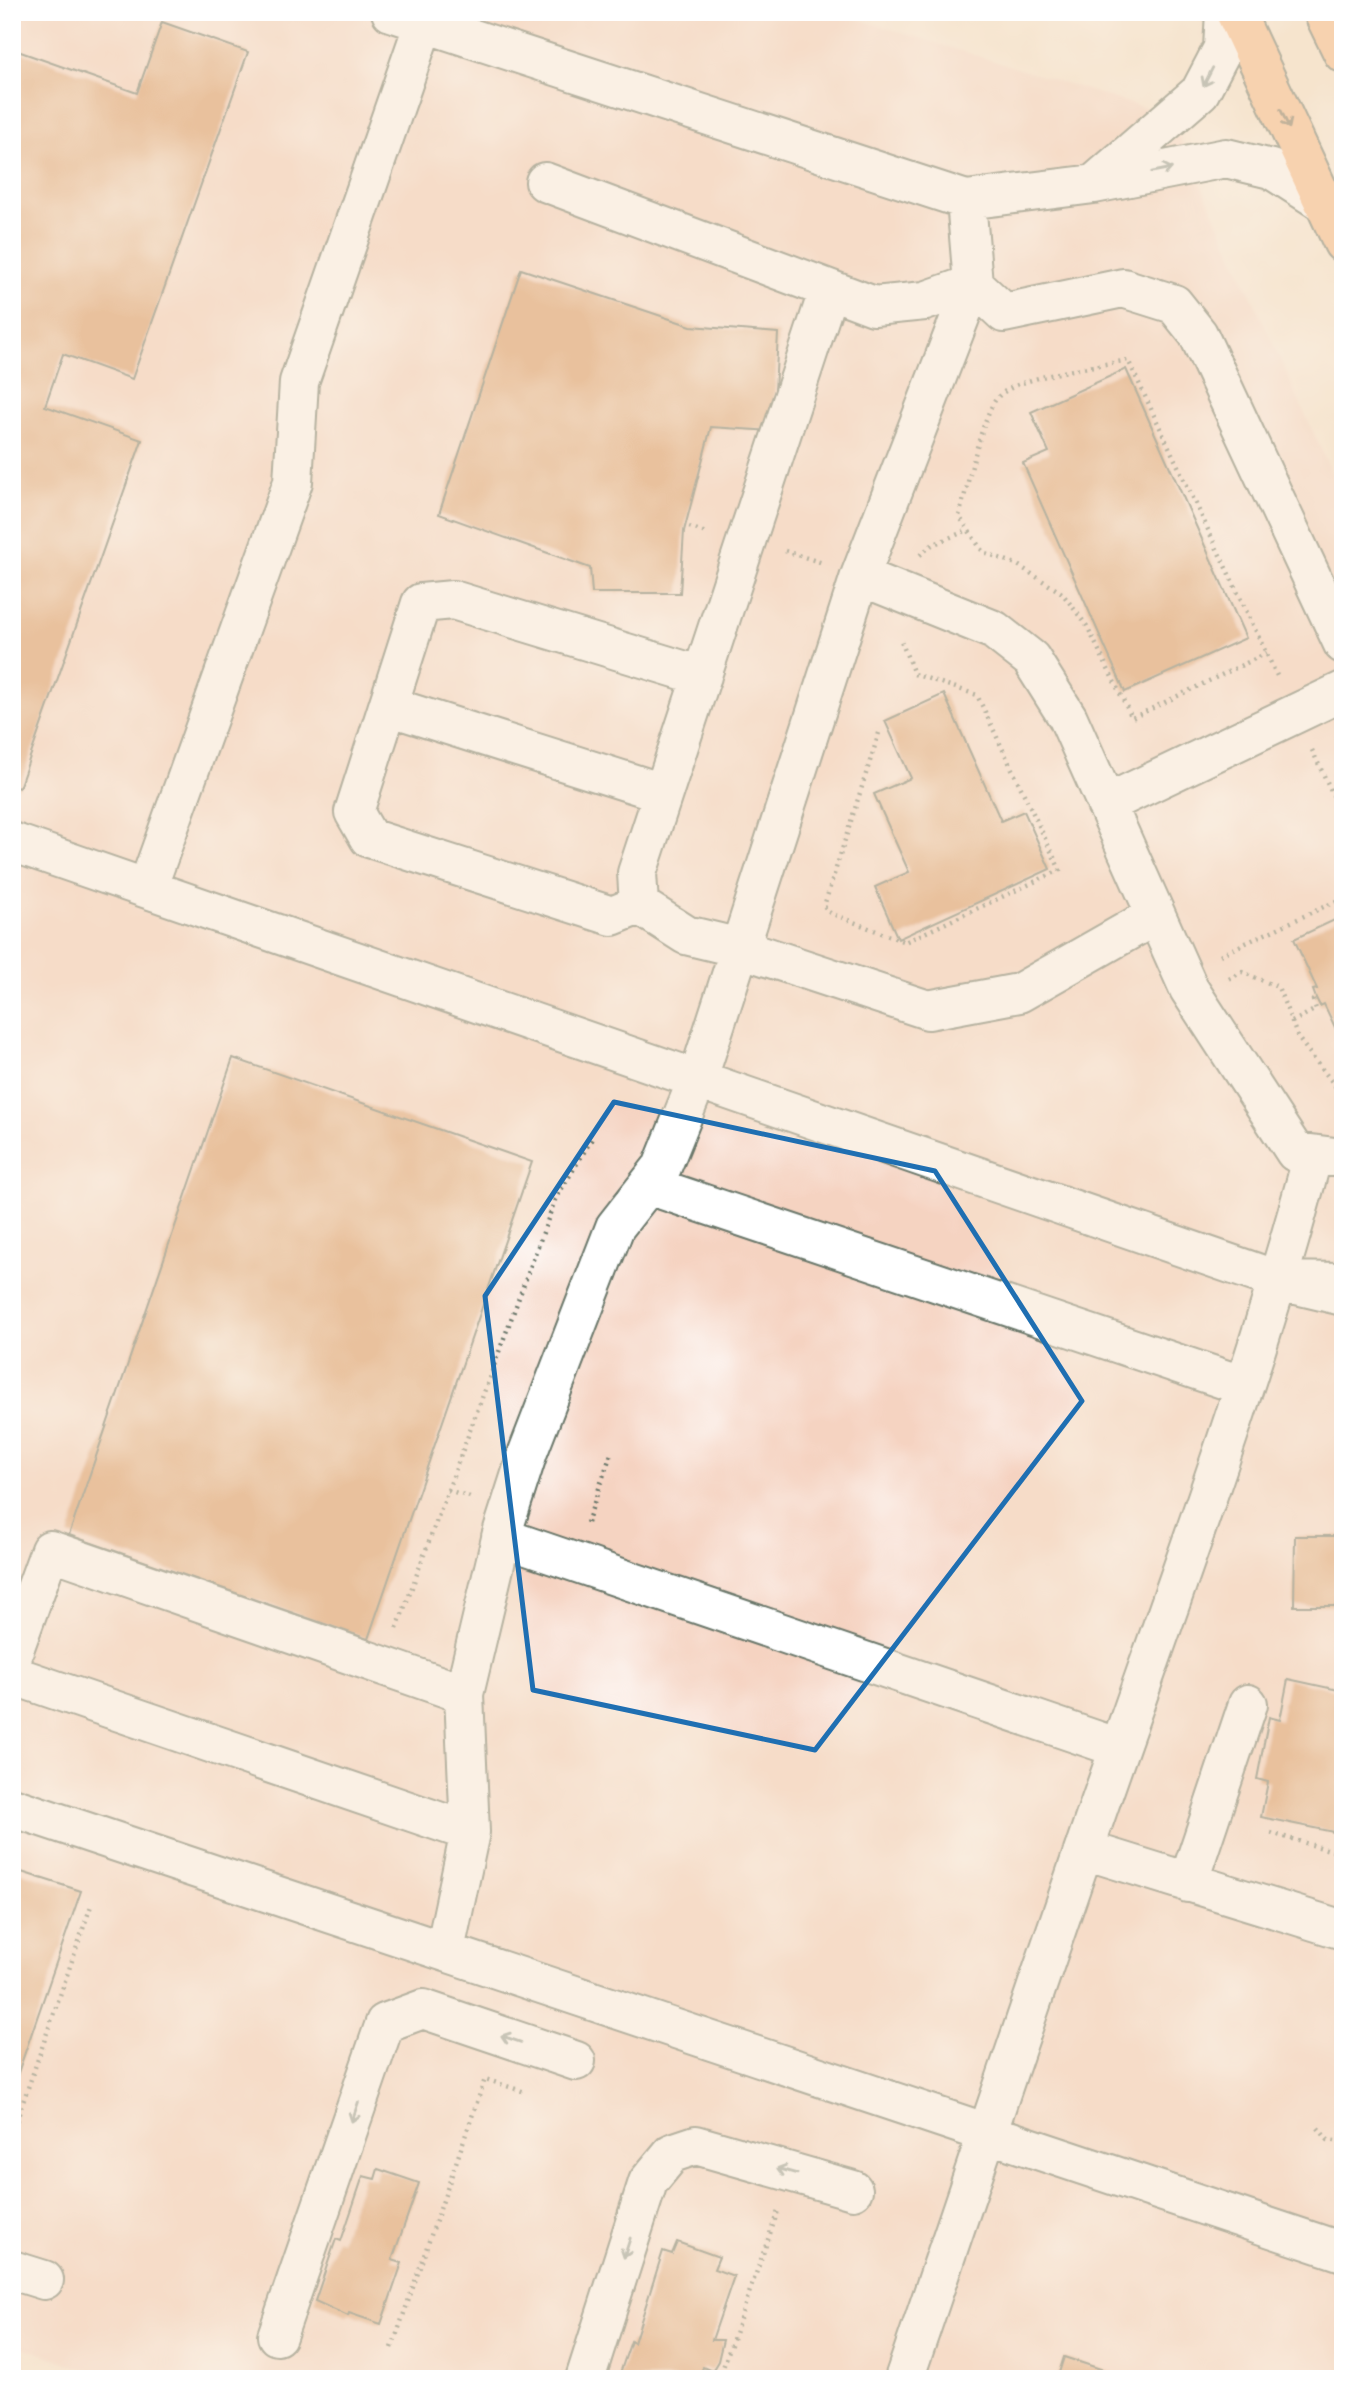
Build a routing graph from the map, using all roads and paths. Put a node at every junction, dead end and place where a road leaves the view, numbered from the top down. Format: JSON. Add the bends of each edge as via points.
{"nodes":[{"id":1,"x":1225,"y":12,"type":"edge"},
{"id":2,"x":1235,"y":12,"type":"edge"},
{"id":3,"x":1323,"y":12,"type":"edge"},
{"id":4,"x":408,"y":18,"type":"edge"},
{"id":5,"x":1343,"y":53,"type":"edge"},
{"id":6,"x":545,"y":182,"type":"dead end"},
{"id":7,"x":1094,"y":184,"type":"junction"},
{"id":8,"x":966,"y":200,"type":"junction"},
{"id":9,"x":1324,"y":203,"type":"junction"},
{"id":10,"x":1343,"y":243,"type":"edge"},
{"id":11,"x":973,"y":284,"type":"junction"},
{"id":12,"x":829,"y":289,"type":"junction"},
{"id":13,"x":968,"y":530,"type":"junction"},
{"id":14,"x":784,"y":550,"type":"dead end"},
{"id":15,"x":915,"y":558,"type":"dead end"},
{"id":16,"x":824,"y":563,"type":"dead end"},
{"id":17,"x":860,"y":576,"type":"junction"},
{"id":18,"x":897,"y":630,"type":"dead end"},
{"id":19,"x":1343,"y":645,"type":"edge"},
{"id":20,"x":1266,"y":653,"type":"junction"},
{"id":21,"x":702,"y":676,"type":"junction"},
{"id":22,"x":1282,"y":685,"type":"dead end"},
{"id":23,"x":1343,"y":691,"type":"edge"},
{"id":24,"x":388,"y":706,"type":"junction"},
{"id":25,"x":878,"y":733,"type":"dead end"},
{"id":26,"x":1309,"y":743,"type":"dead end"},
{"id":27,"x":663,"y":793,"type":"junction"},
{"id":28,"x":1106,"y":804,"type":"junction"},
{"id":29,"x":1343,"y":816,"type":"edge"},
{"id":30,"x":12,"y":842,"type":"edge"},
{"id":31,"x":148,"y":886,"type":"junction"},
{"id":32,"x":1343,"y":898,"type":"edge"},
{"id":33,"x":639,"y":905,"type":"junction"},
{"id":34,"x":1156,"y":915,"type":"junction"},
{"id":35,"x":740,"y":948,"type":"junction"},
{"id":36,"x":1210,"y":960,"type":"dead end"},
{"id":37,"x":1223,"y":982,"type":"dead end"},
{"id":38,"x":1316,"y":998,"type":"dead end"},
{"id":39,"x":1292,"y":1022,"type":"junction"},
{"id":40,"x":698,"y":1078,"type":"junction"},
{"id":41,"x":1343,"y":1096,"type":"edge"},
{"id":42,"x":593,"y":1137,"type":"dead end"},
{"id":43,"x":1328,"y":1156,"type":"edge"},
{"id":44,"x":648,"y":1185,"type":"junction"},
{"id":45,"x":1280,"y":1281,"type":"junction"},
{"id":46,"x":1343,"y":1282,"type":"edge"},
{"id":47,"x":1343,"y":1296,"type":"edge"},
{"id":48,"x":1244,"y":1387,"type":"junction"},
{"id":49,"x":612,"y":1451,"type":"dead end"},
{"id":50,"x":448,"y":1490,"type":"junction"},
{"id":51,"x":480,"y":1500,"type":"dead end"},
{"id":52,"x":586,"y":1528,"type":"dead end"},
{"id":53,"x":501,"y":1537,"type":"junction"},
{"id":54,"x":12,"y":1655,"type":"edge"},
{"id":55,"x":383,"y":1666,"type":"junction"},
{"id":56,"x":12,"y":1675,"type":"edge"},
{"id":57,"x":464,"y":1694,"type":"junction"},
{"id":58,"x":1248,"y":1704,"type":"dead end"},
{"id":59,"x":1119,"y":1748,"type":"junction"},
{"id":60,"x":12,"y":1807,"type":"edge"},
{"id":61,"x":470,"y":1832,"type":"junction"},
{"id":62,"x":1271,"y":1833,"type":"dead end"},
{"id":63,"x":1085,"y":1850,"type":"junction"},
{"id":64,"x":1343,"y":1854,"type":"edge"},
{"id":65,"x":1188,"y":1883,"type":"junction"},
{"id":66,"x":92,"y":1903,"type":"dead end"},
{"id":67,"x":1343,"y":1930,"type":"edge"},
{"id":68,"x":446,"y":1950,"type":"junction"},
{"id":69,"x":576,"y":2062,"type":"dead end"},
{"id":70,"x":526,"y":2092,"type":"dead end"},
{"id":71,"x":1318,"y":2128,"type":"dead end"},
{"id":72,"x":988,"y":2133,"type":"junction"},
{"id":73,"x":12,"y":2134,"type":"edge"},
{"id":74,"x":1335,"y":2141,"type":"dead end"},
{"id":75,"x":853,"y":2190,"type":"dead end"},
{"id":76,"x":781,"y":2200,"type":"dead end"},
{"id":77,"x":1341,"y":2243,"type":"edge"},
{"id":78,"x":278,"y":2336,"type":"dead end"},
{"id":79,"x":392,"y":2348,"type":"dead end"},
{"id":80,"x":585,"y":2379,"type":"edge"},
{"id":81,"x":719,"y":2379,"type":"edge"},
{"id":82,"x":904,"y":2379,"type":"edge"}],
"edges":[{"from":1,"to":7,"type":"lane","one_way":true,"via":[[1223,48],[1200,92]]},
{"from":2,"to":9,"type":"main road","one_way":true},
{"from":3,"to":5,"type":"main road"},
{"from":4,"to":8,"type":"lane"},
{"from":4,"to":31,"type":"lane","via":[[299,382],[292,482]]},
{"from":6,"to":12,"type":"lane"},
{"from":7,"to":8,"type":"lane"},
{"from":7,"to":9,"type":"lane","one_way":true,"via":[[1226,158],[1271,169]]},
{"from":8,"to":11,"type":"lane"},
{"from":9,"to":10,"type":"main road"},
{"from":11,"to":12,"type":"lane","via":[[925,301],[874,306]]},
{"from":11,"to":17,"type":"lane"},
{"from":11,"to":19,"type":"lane","via":[[1004,313],[1123,288],[1174,304],[1198,334]]},
{"from":12,"to":21,"type":"lane"},
{"from":13,"to":15,"type":"path","via":[[932,545]]},
{"from":13,"to":20,"type":"path","via":[[983,552],[1016,564],[1062,593],[1087,626],[1132,718]]},
{"from":13,"to":20,"type":"path","via":[[960,516],[997,397],[1019,383],[1128,360]]},
{"from":14,"to":16,"type":"path"},
{"from":17,"to":28,"type":"lane","via":[[994,629],[1031,659],[1068,718]]},
{"from":17,"to":35,"type":"lane"},
{"from":18,"to":25,"type":"path","via":[[914,674],[977,695],[1060,870],[905,942],[830,913],[824,905]]},
{"from":20,"to":22,"type":"path"},
{"from":21,"to":24,"type":"lane","via":[[453,600],[421,603]]},
{"from":21,"to":27,"type":"lane"},
{"from":23,"to":28,"type":"lane"},
{"from":24,"to":27,"type":"lane"},
{"from":24,"to":33,"type":"lane","via":[[354,812],[369,838],[611,916]]},
{"from":26,"to":29,"type":"path"},
{"from":27,"to":33,"type":"lane","via":[[637,873]]},
{"from":28,"to":34,"type":"lane"},
{"from":30,"to":31,"type":"lane"},
{"from":31,"to":40,"type":"lane"},
{"from":32,"to":36,"type":"path"},
{"from":33,"to":35,"type":"lane","via":[[686,936]]},
{"from":34,"to":35,"type":"lane","via":[[1019,993],[928,1010]]},
{"from":34,"to":43,"type":"lane","via":[[1189,989],[1295,1153]]},
{"from":35,"to":40,"type":"lane"},
{"from":37,"to":39,"type":"path","via":[[1242,972],[1278,987]]},
{"from":38,"to":39,"type":"path","via":[[1316,1009]]},
{"from":39,"to":41,"type":"path","via":[[1298,1038]]},
{"from":40,"to":44,"type":"lane","via":[[662,1167]]},
{"from":40,"to":45,"type":"lane"},
{"from":42,"to":50,"type":"path","via":[[555,1200]]},
{"from":43,"to":45,"type":"lane"},
{"from":44,"to":48,"type":"lane"},
{"from":44,"to":53,"type":"lane","via":[[615,1227],[528,1452]]},
{"from":45,"to":46,"type":"lane"},
{"from":45,"to":47,"type":"lane"},
{"from":45,"to":48,"type":"lane"},
{"from":48,"to":59,"type":"lane","via":[[1209,1500]]},
{"from":49,"to":52,"type":"path"},
{"from":50,"to":51,"type":"path"},
{"from":50,"to":55,"type":"path"},
{"from":53,"to":57,"type":"lane"},
{"from":53,"to":59,"type":"lane"},
{"from":54,"to":55,"type":"lane","via":[[50,1550]]},
{"from":55,"to":57,"type":"lane"},
{"from":56,"to":61,"type":"lane"},
{"from":57,"to":61,"type":"lane"},
{"from":58,"to":65,"type":"lane"},
{"from":59,"to":63,"type":"lane"},
{"from":60,"to":68,"type":"lane"},
{"from":61,"to":68,"type":"lane"},
{"from":62,"to":64,"type":"path"},
{"from":63,"to":65,"type":"lane"},
{"from":63,"to":72,"type":"lane"},
{"from":65,"to":67,"type":"lane"},
{"from":66,"to":73,"type":"path"},
{"from":68,"to":72,"type":"lane"},
{"from":69,"to":78,"type":"lane","one_way":true,"via":[[423,2009],[386,2022]]},
{"from":70,"to":79,"type":"path","via":[[485,2079]]},
{"from":71,"to":74,"type":"path"},
{"from":72,"to":77,"type":"lane"},
{"from":72,"to":82,"type":"lane"},
{"from":75,"to":80,"type":"lane","one_way":true,"via":[[696,2145],[672,2153],[648,2182]]},
{"from":76,"to":81,"type":"path"}]}
